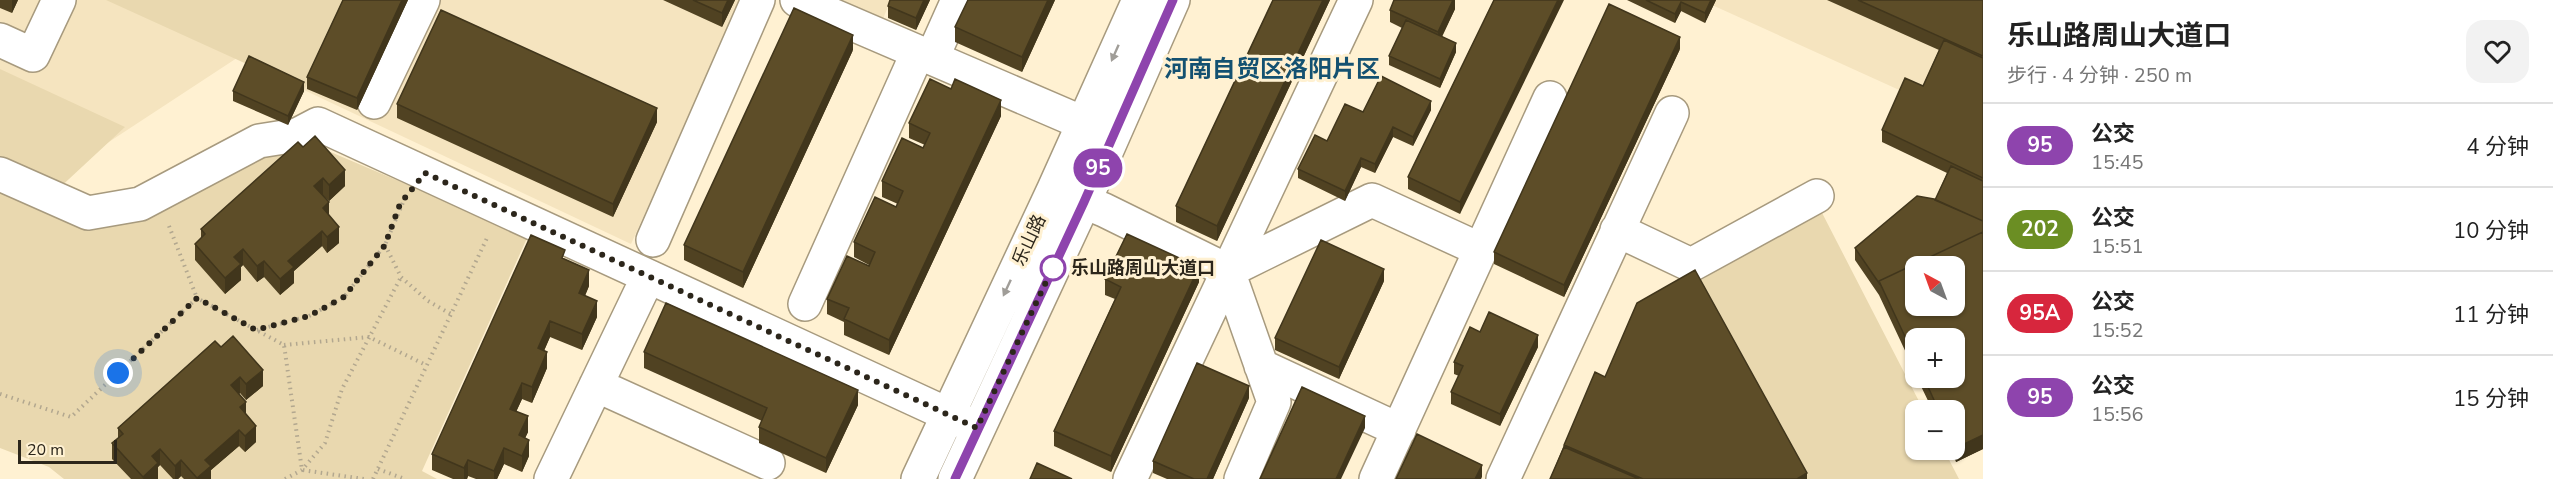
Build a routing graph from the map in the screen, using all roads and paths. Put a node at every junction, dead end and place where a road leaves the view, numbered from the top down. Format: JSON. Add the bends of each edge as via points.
{"nodes":[{"id":1,"x":58,"y":0,"type":"edge"},
{"id":2,"x":423,"y":0,"type":"edge"},
{"id":3,"x":758,"y":0,"type":"edge"},
{"id":4,"x":796,"y":0,"type":"edge"},
{"id":5,"x":958,"y":0,"type":"edge"},
{"id":6,"x":1139,"y":0,"type":"edge"},
{"id":7,"x":1173,"y":0,"type":"edge"},
{"id":8,"x":1356,"y":0,"type":"edge"},
{"id":9,"x":0,"y":40,"type":"edge"},
{"id":10,"x":925,"y":55,"type":"junction"},
{"id":11,"x":1550,"y":98,"type":"dead end"},
{"id":12,"x":374,"y":102,"type":"dead end"},
{"id":13,"x":1672,"y":113,"type":"dead end"},
{"id":14,"x":1083,"y":123,"type":"junction"},
{"id":15,"x":425,"y":173,"type":"junction"},
{"id":16,"x":0,"y":174,"type":"edge"},
{"id":17,"x":1054,"y":189,"type":"junction"},
{"id":18,"x":157,"y":195,"type":"junction"},
{"id":19,"x":1817,"y":196,"type":"dead end"},
{"id":20,"x":1084,"y":202,"type":"junction"},
{"id":21,"x":501,"y":208,"type":"junction"},
{"id":22,"x":1617,"y":231,"type":"junction"},
{"id":23,"x":653,"y":240,"type":"dead end"},
{"id":24,"x":385,"y":245,"type":"junction"},
{"id":25,"x":1481,"y":250,"type":"junction"},
{"id":26,"x":1228,"y":271,"type":"junction"},
{"id":27,"x":401,"y":277,"type":"junction"},
{"id":28,"x":648,"y":277,"type":"junction"},
{"id":29,"x":197,"y":298,"type":"junction"},
{"id":30,"x":805,"y":304,"type":"dead end"},
{"id":31,"x":451,"y":314,"type":"junction"},
{"id":32,"x":256,"y":330,"type":"junction"},
{"id":33,"x":369,"y":337,"type":"junction"},
{"id":34,"x":284,"y":345,"type":"junction"},
{"id":35,"x":426,"y":365,"type":"junction"},
{"id":36,"x":1261,"y":366,"type":"junction"},
{"id":37,"x":596,"y":385,"type":"junction"},
{"id":38,"x":0,"y":394,"type":"edge"},
{"id":39,"x":947,"y":414,"type":"junction"},
{"id":40,"x":977,"y":428,"type":"junction"},
{"id":41,"x":1399,"y":429,"type":"junction"},
{"id":42,"x":768,"y":463,"type":"dead end"},
{"id":43,"x":378,"y":469,"type":"junction"},
{"id":44,"x":302,"y":470,"type":"junction"},
{"id":45,"x":285,"y":479,"type":"edge"},
{"id":46,"x":364,"y":479,"type":"edge"},
{"id":47,"x":373,"y":479,"type":"edge"},
{"id":48,"x":405,"y":479,"type":"edge"},
{"id":49,"x":551,"y":479,"type":"edge"},
{"id":50,"x":918,"y":479,"type":"edge"},
{"id":51,"x":955,"y":479,"type":"edge"},
{"id":52,"x":1130,"y":479,"type":"edge"},
{"id":53,"x":1241,"y":479,"type":"edge"},
{"id":54,"x":1376,"y":479,"type":"edge"},
{"id":55,"x":1503,"y":479,"type":"edge"}],
"edges":[{"from":1,"to":9,"type":"main road","via":[[33,55]]},
{"from":2,"to":12,"type":"main road"},
{"from":3,"to":23,"type":"main road"},
{"from":4,"to":10,"type":"main road"},
{"from":5,"to":10,"type":"main road"},
{"from":6,"to":14,"type":"main road","name":"乐山路","one_way":true},
{"from":7,"to":20,"type":"main road","name":"乐山路"},
{"from":8,"to":26,"type":"main road"},
{"from":10,"to":14,"type":"main road"},
{"from":10,"to":30,"type":"main road"},
{"from":11,"to":25,"type":"main road"},
{"from":13,"to":22,"type":"main road"},
{"from":14,"to":17,"type":"main road","name":"乐山路"},
{"from":15,"to":18,"type":"main road","via":[[318,124],[297,135],[259,141]]},
{"from":15,"to":21,"type":"main road"},
{"from":15,"to":24,"type":"path","via":[[400,204]]},
{"from":16,"to":18,"type":"main road","via":[[88,213],[140,204]]},
{"from":17,"to":20,"type":"main road"},
{"from":17,"to":39,"type":"main road","name":"乐山路","one_way":true},
{"from":18,"to":29,"type":"path"},
{"from":19,"to":22,"type":"main road","via":[[1691,265]]},
{"from":20,"to":26,"type":"main road"},
{"from":20,"to":40,"type":"main road","name":"乐山路"},
{"from":21,"to":28,"type":"main road"},
{"from":21,"to":31,"type":"path"},
{"from":22,"to":55,"type":"main road"},
{"from":24,"to":27,"type":"path"},
{"from":24,"to":32,"type":"path","via":[[344,297],[309,316]]},
{"from":25,"to":26,"type":"main road","via":[[1372,200]]},
{"from":25,"to":41,"type":"main road"},
{"from":26,"to":36,"type":"main road"},
{"from":26,"to":52,"type":"main road"},
{"from":27,"to":31,"type":"path","via":[[428,301]]},
{"from":27,"to":33,"type":"path"},
{"from":28,"to":37,"type":"main road"},
{"from":28,"to":39,"type":"main road"},
{"from":29,"to":32,"type":"path"},
{"from":29,"to":38,"type":"path","via":[[71,417]]},
{"from":31,"to":35,"type":"path"},
{"from":32,"to":34,"type":"path"},
{"from":33,"to":34,"type":"path"},
{"from":33,"to":35,"type":"path"},
{"from":33,"to":44,"type":"path","via":[[342,389],[325,443]]},
{"from":34,"to":44,"type":"path"},
{"from":35,"to":43,"type":"path"},
{"from":36,"to":41,"type":"main road"},
{"from":36,"to":53,"type":"main road","via":[[1274,402]]},
{"from":37,"to":42,"type":"main road"},
{"from":37,"to":49,"type":"main road"},
{"from":39,"to":40,"type":"main road"},
{"from":39,"to":50,"type":"main road","name":"乐山路"},
{"from":40,"to":51,"type":"main road","name":"乐山路"},
{"from":41,"to":54,"type":"main road"},
{"from":43,"to":47,"type":"path"},
{"from":43,"to":48,"type":"path"},
{"from":44,"to":45,"type":"path"},
{"from":44,"to":46,"type":"path"}]}
